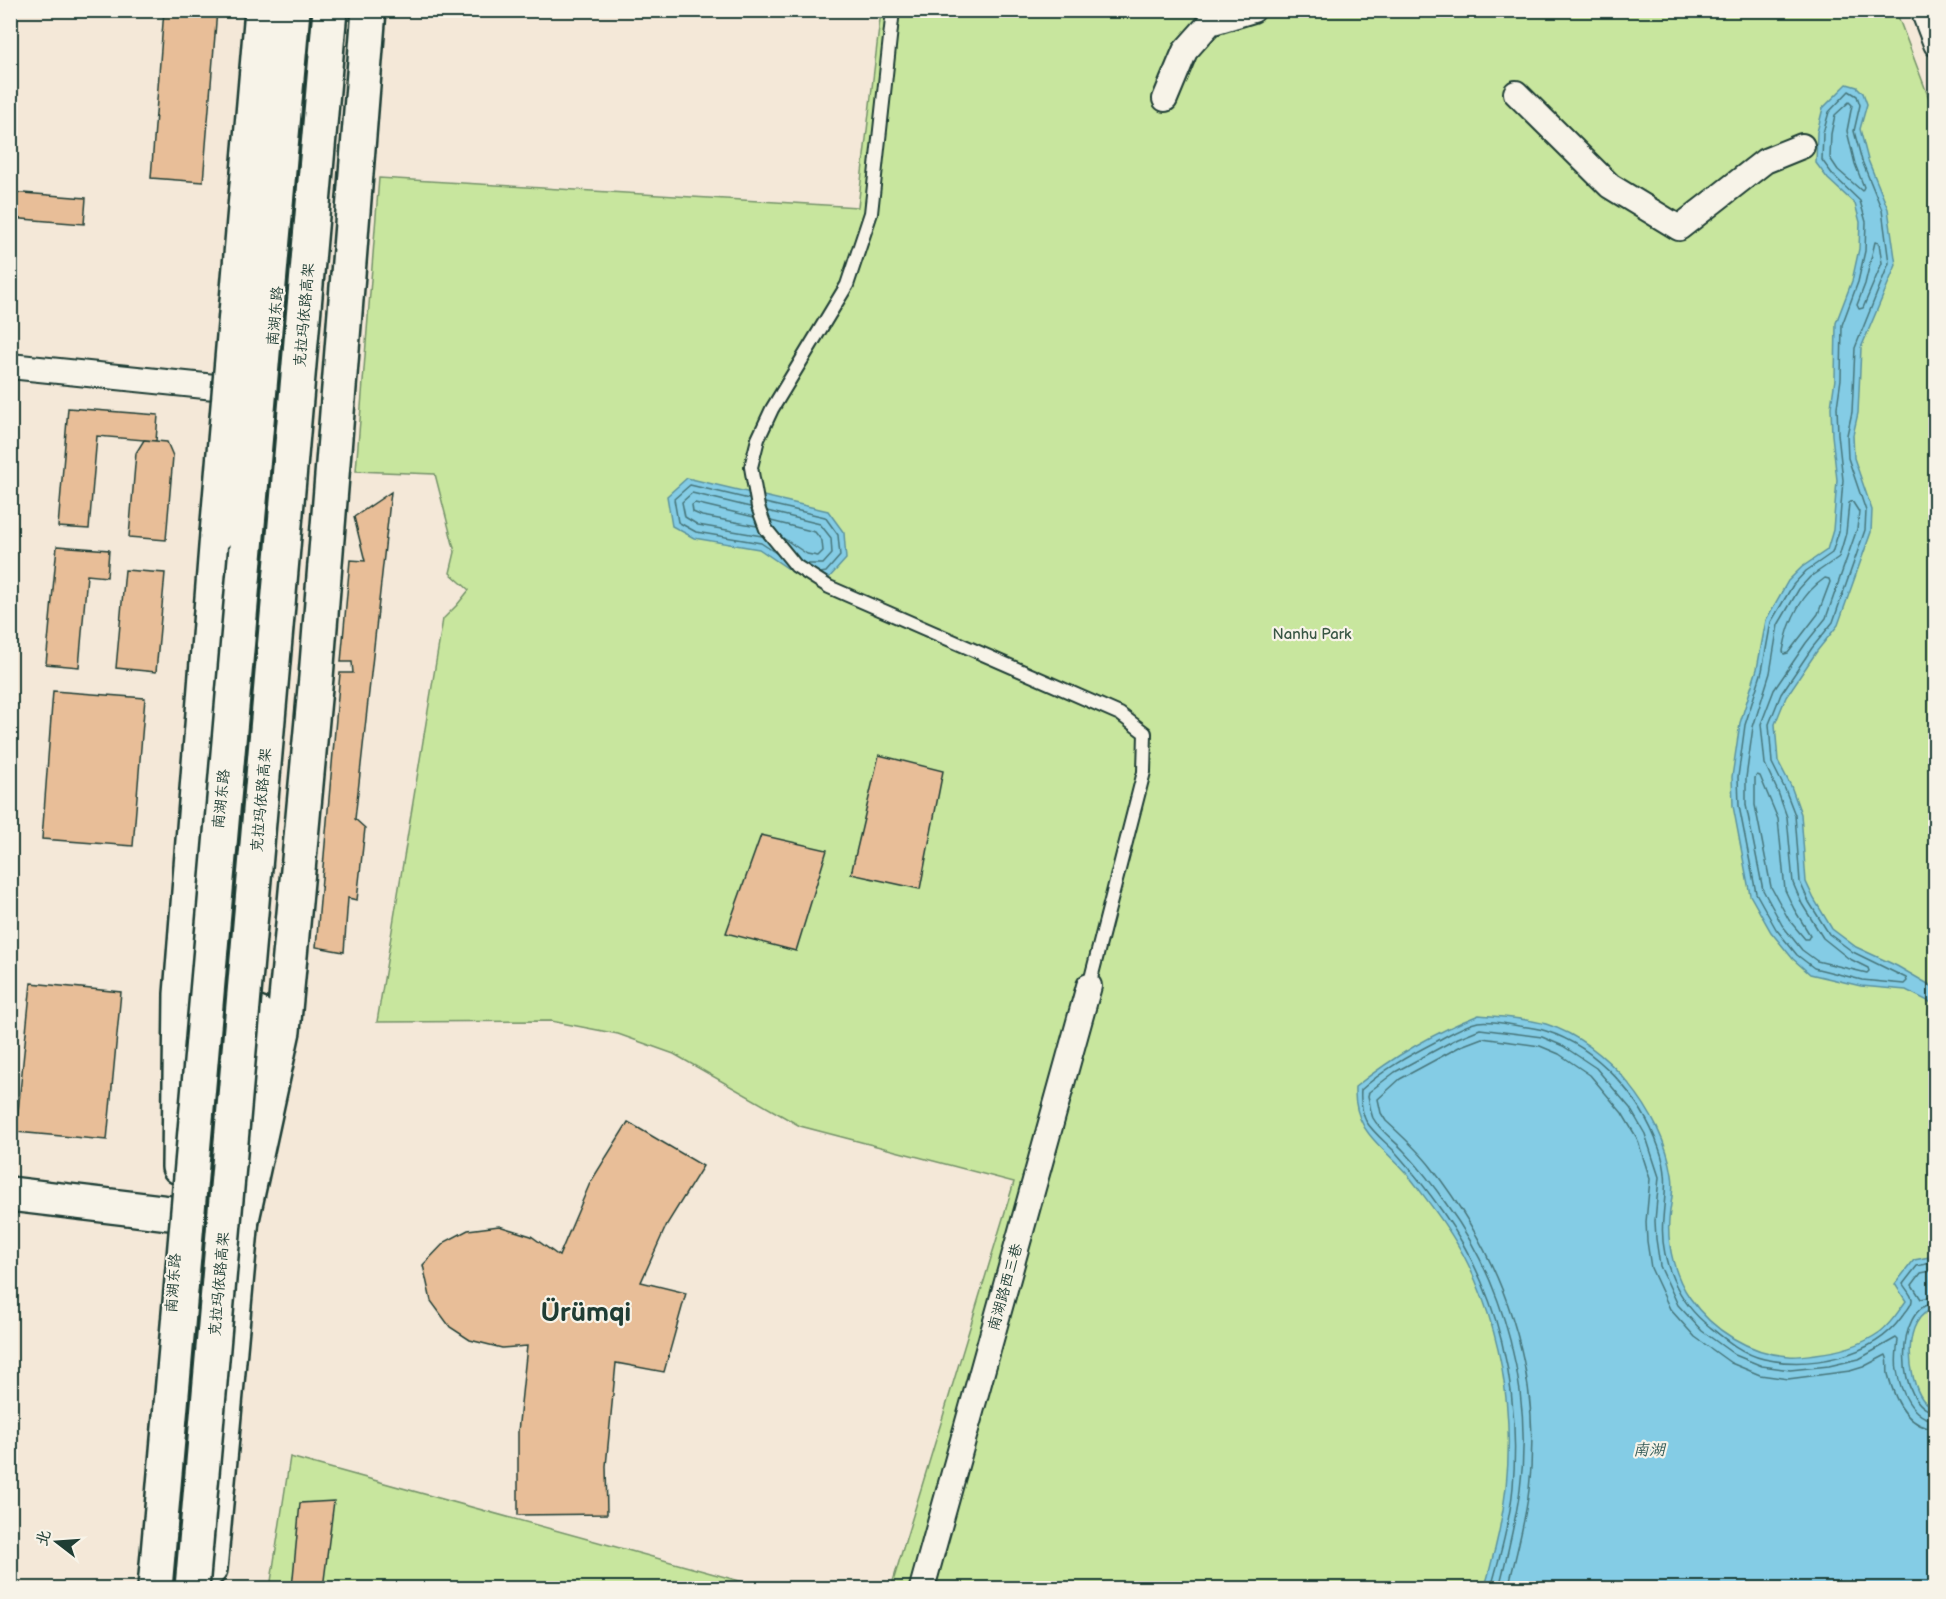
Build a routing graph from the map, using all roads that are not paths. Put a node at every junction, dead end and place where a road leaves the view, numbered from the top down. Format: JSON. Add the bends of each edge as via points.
{"nodes":[{"id":1,"x":262,"y":10,"type":"edge"},
{"id":2,"x":294,"y":10,"type":"edge"},
{"id":3,"x":301,"y":10,"type":"edge"},
{"id":4,"x":330,"y":10,"type":"edge"},
{"id":5,"x":341,"y":10,"type":"edge"},
{"id":6,"x":369,"y":10,"type":"edge"},
{"id":7,"x":893,"y":10,"type":"edge"},
{"id":8,"x":1253,"y":10,"type":"edge"},
{"id":9,"x":1923,"y":10,"type":"edge"},
{"id":10,"x":1935,"y":44,"type":"edge"},
{"id":11,"x":1516,"y":93,"type":"dead end"},
{"id":12,"x":1165,"y":99,"type":"dead end"},
{"id":13,"x":1802,"y":146,"type":"dead end"},
{"id":14,"x":10,"y":366,"type":"edge"},
{"id":15,"x":269,"y":393,"type":"junction"},
{"id":16,"x":1089,"y":987,"type":"joint"},
{"id":17,"x":10,"y":1194,"type":"edge"},
{"id":18,"x":178,"y":1214,"type":"junction"},
{"id":19,"x":241,"y":1224,"type":"junction"},
{"id":20,"x":154,"y":1588,"type":"edge"},
{"id":21,"x":192,"y":1588,"type":"edge"},
{"id":22,"x":208,"y":1588,"type":"edge"},
{"id":23,"x":922,"y":1588,"type":"edge"}],
"edges":[{"from":1,"to":18,"type":"main road","bridge":true,"via":[[181,994]]},
{"from":2,"to":20,"type":"main road","bridge":true},
{"from":3,"to":15,"type":"main road","name":"南湖东路"},
{"from":4,"to":21,"type":"main road","name":"克拉玛依路高架","bridge":true},
{"from":5,"to":19,"type":"main road"},
{"from":6,"to":19,"type":"main road","via":[[316,677],[283,1031]]},
{"from":7,"to":16,"type":"lane","via":[[871,213],[847,285],[758,439],[751,467],[758,507],[766,529],[796,566],[829,587],[1120,714],[1145,733],[1144,772]]},
{"from":8,"to":12,"type":"street","via":[[1210,23],[1185,51]]},
{"from":9,"to":10,"type":"street"},
{"from":11,"to":13,"type":"street","via":[[1610,186],[1679,228],[1765,161]]},
{"from":14,"to":15,"type":"street"},
{"from":15,"to":18,"type":"main road","name":"南湖东路","via":[[245,569]]},
{"from":16,"to":23,"type":"street","name":"南湖路西三巷"},
{"from":17,"to":18,"type":"main road"},
{"from":18,"to":19,"type":"main road"},
{"from":18,"to":20,"type":"main road","name":"南湖东路"},
{"from":19,"to":22,"type":"main road"}]}
